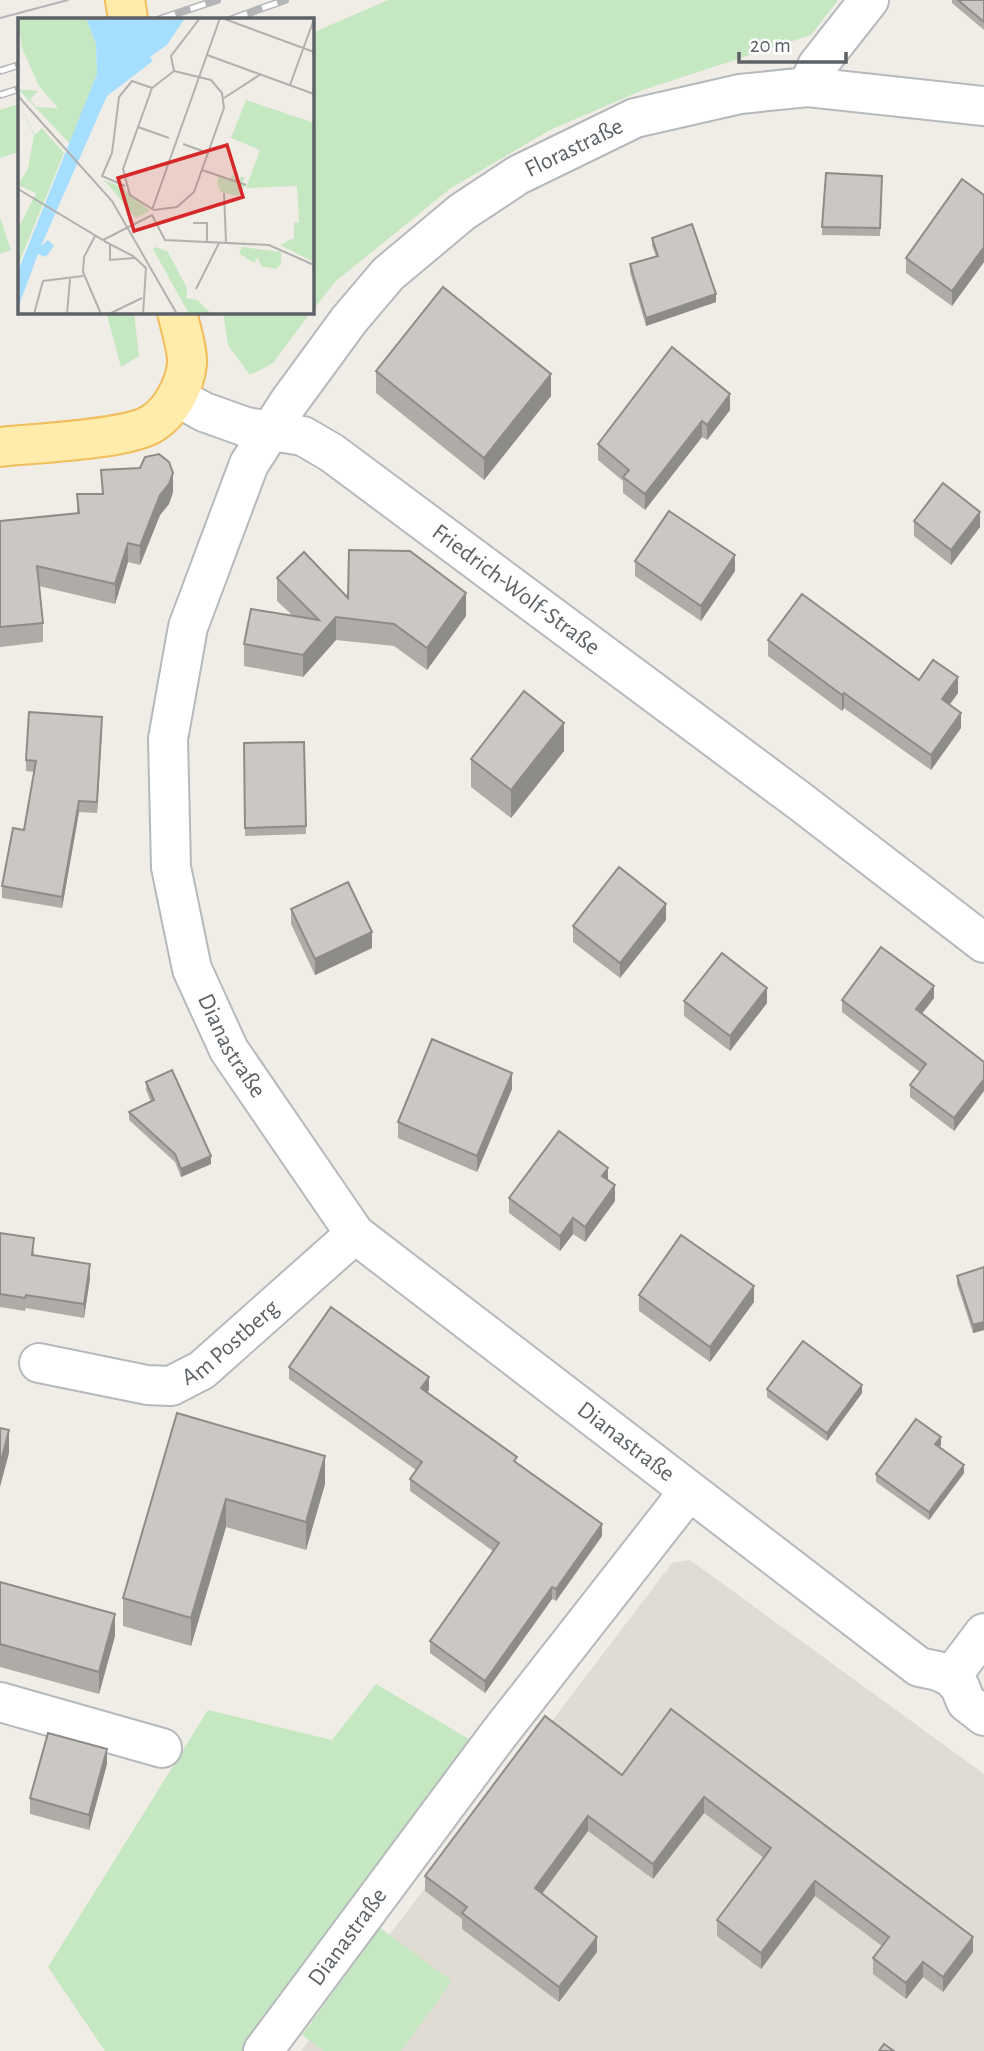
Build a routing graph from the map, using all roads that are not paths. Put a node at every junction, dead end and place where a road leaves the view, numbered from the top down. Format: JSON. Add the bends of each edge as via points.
{"nodes":[{"id":1,"x":125,"y":0,"type":"edge"},
{"id":2,"x":869,"y":0,"type":"edge"},
{"id":3,"x":128,"y":18,"type":"edge"},
{"id":4,"x":808,"y":87,"type":"junction"},
{"id":5,"x":984,"y":106,"type":"edge"},
{"id":6,"x":177,"y":313,"type":"edge"},
{"id":7,"x":177,"y":397,"type":"junction"},
{"id":8,"x":270,"y":430,"type":"junction"},
{"id":9,"x":0,"y":447,"type":"edge"},
{"id":10,"x":984,"y":943,"type":"edge"},
{"id":11,"x":355,"y":1234,"type":"junction"},
{"id":12,"x":39,"y":1363,"type":"dead end"},
{"id":13,"x":689,"y":1491,"type":"junction"},
{"id":14,"x":984,"y":1633,"type":"edge"},
{"id":15,"x":951,"y":1677,"type":"junction"},
{"id":16,"x":0,"y":1702,"type":"edge"},
{"id":17,"x":984,"y":1716,"type":"edge"},
{"id":18,"x":162,"y":1748,"type":"dead end"},
{"id":19,"x":263,"y":2051,"type":"edge"}],
"edges":[{"from":1,"to":3,"type":"main road"},
{"from":2,"to":4,"type":"street","via":[[817,66]]},
{"from":4,"to":5,"type":"street","name":"Florastraße"},
{"from":4,"to":8,"type":"street","name":"Florastraße","via":[[740,94],[635,118],[518,175],[462,212],[388,274]]},
{"from":6,"to":7,"type":"main road","via":[[187,362]]},
{"from":7,"to":8,"type":"street","name":"Friedrich-Wolf-Straße","via":[[246,427]]},
{"from":7,"to":9,"type":"main road","via":[[154,423],[132,432]]},
{"from":8,"to":10,"type":"street","name":"Friedrich-Wolf-Straße","via":[[303,436],[332,453]]},
{"from":8,"to":11,"type":"street","name":"Dianastraße","via":[[249,464],[188,627],[168,740],[171,867],[192,969],[229,1050]]},
{"from":11,"to":12,"type":"street","name":"Am Postberg","via":[[202,1370],[171,1386]]},
{"from":11,"to":13,"type":"street","name":"Dianastraße"},
{"from":13,"to":15,"type":"street","name":"Dianastraße","via":[[919,1667]]},
{"from":13,"to":19,"type":"street","name":"Dianastraße","via":[[498,1735]]},
{"from":14,"to":15,"type":"street"},
{"from":15,"to":17,"type":"street","via":[[966,1702]]},
{"from":16,"to":18,"type":"street"}]}
